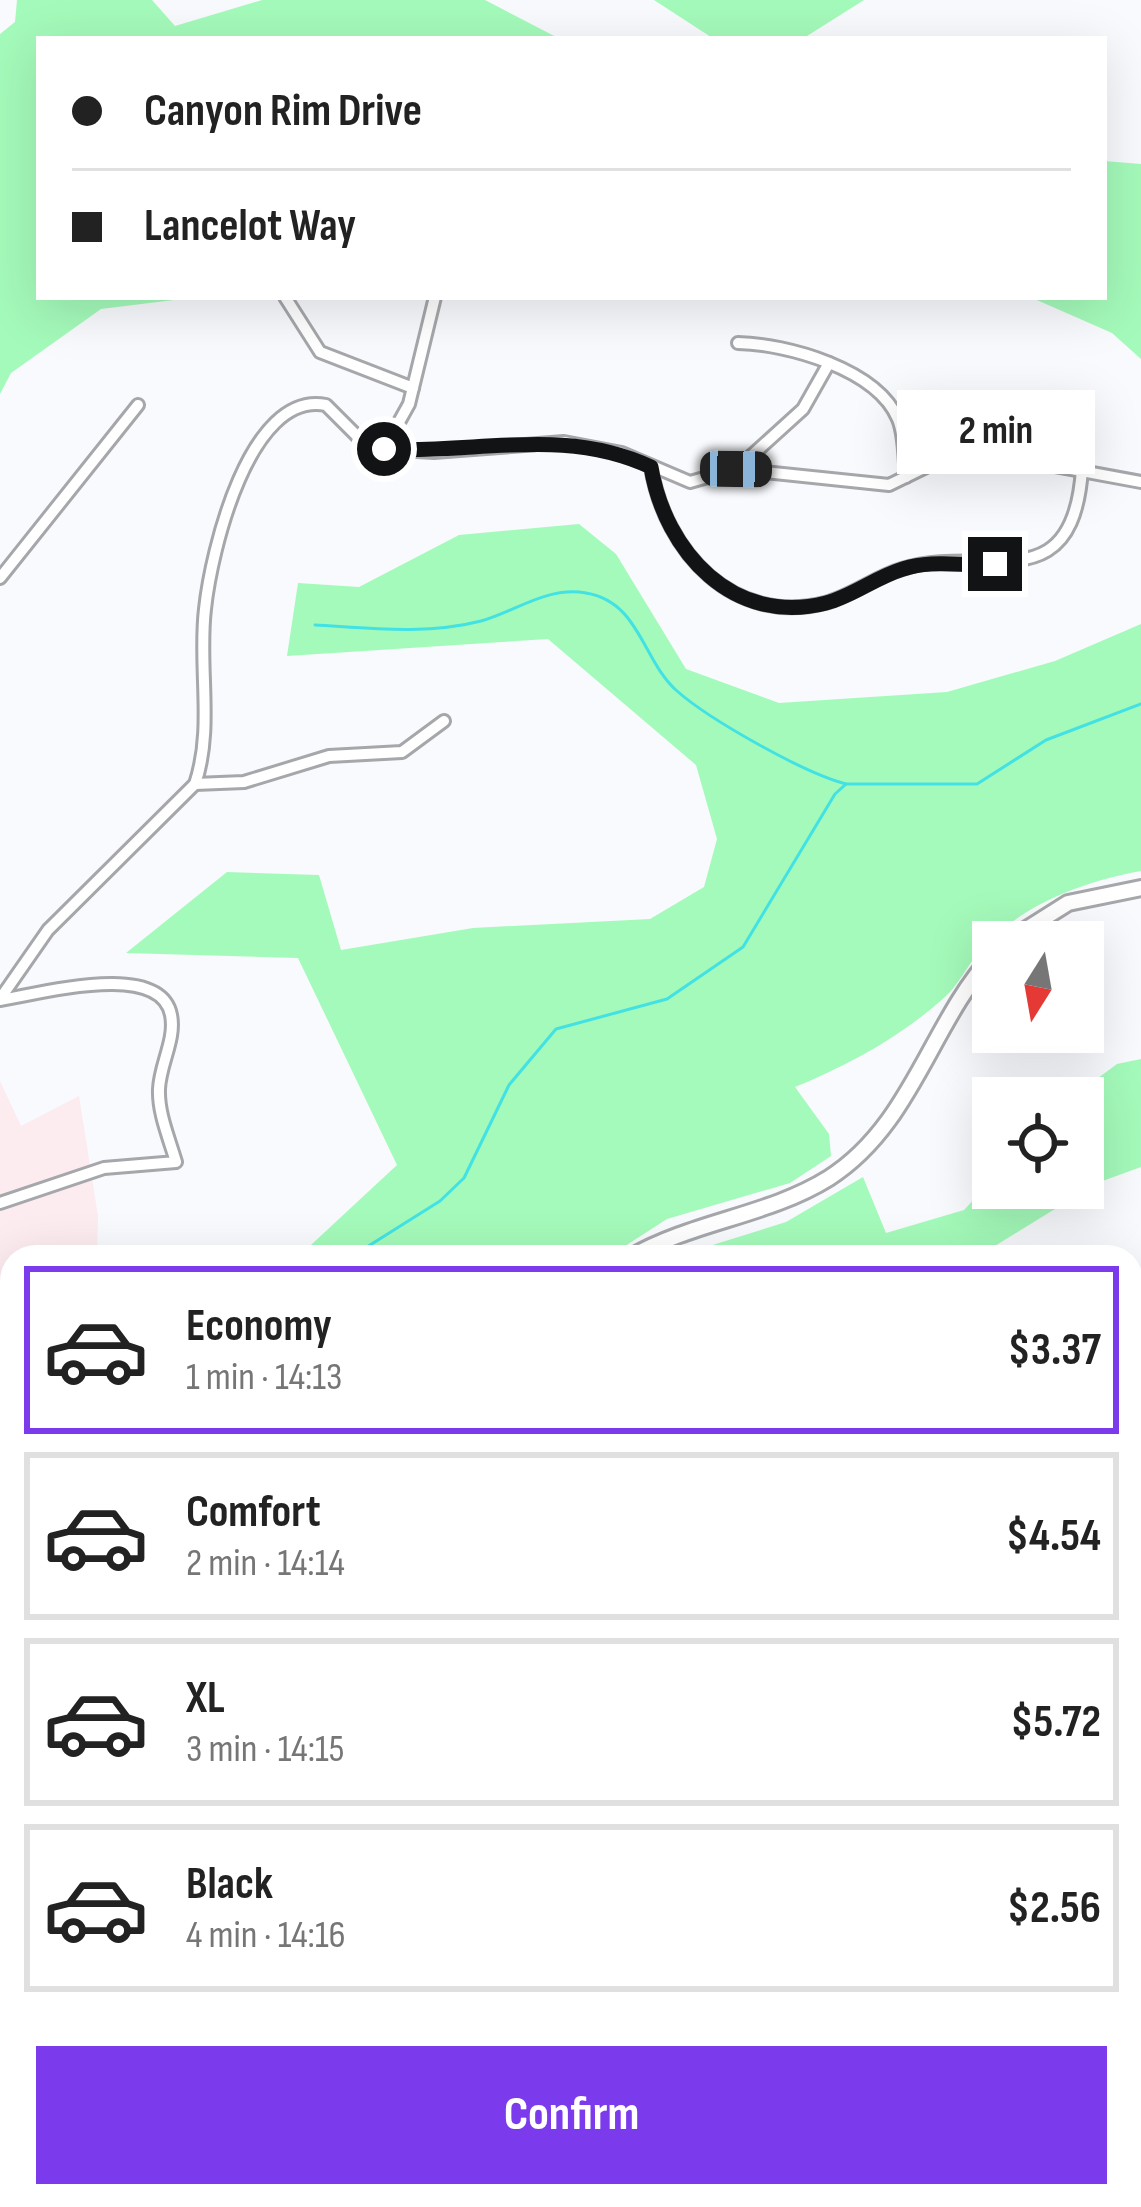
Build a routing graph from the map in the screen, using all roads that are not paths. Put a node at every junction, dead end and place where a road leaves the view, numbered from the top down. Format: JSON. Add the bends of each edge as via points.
{"nodes":[{"id":1,"x":287,"y":300,"type":"edge"},
{"id":2,"x":434,"y":300,"type":"edge"},
{"id":3,"x":738,"y":343,"type":"dead end"},
{"id":4,"x":829,"y":363,"type":"junction"},
{"id":5,"x":413,"y":388,"type":"junction"},
{"id":6,"x":139,"y":405,"type":"dead end"},
{"id":7,"x":384,"y":449,"type":"junction"},
{"id":8,"x":651,"y":467,"type":"junction"},
{"id":9,"x":736,"y":469,"type":"junction"},
{"id":10,"x":1082,"y":470,"type":"junction"},
{"id":11,"x":906,"y":477,"type":"junction"},
{"id":12,"x":1141,"y":482,"type":"edge"},
{"id":13,"x":0,"y":578,"type":"edge"},
{"id":14,"x":444,"y":721,"type":"dead end"},
{"id":15,"x":195,"y":784,"type":"junction"},
{"id":16,"x":1141,"y":888,"type":"edge"},
{"id":17,"x":1039,"y":921,"type":"edge"},
{"id":18,"x":972,"y":989,"type":"edge"},
{"id":19,"x":0,"y":1000,"type":"edge"},
{"id":20,"x":0,"y":1203,"type":"edge"},
{"id":21,"x":656,"y":1245,"type":"edge"}],
"edges":[{"from":1,"to":5,"type":"street","via":[[320,352]]},
{"from":2,"to":5,"type":"street"},
{"from":3,"to":4,"type":"street"},
{"from":4,"to":9,"type":"street","via":[[781,434]]},
{"from":4,"to":11,"type":"street","via":[[890,406]]},
{"from":5,"to":7,"type":"street"},
{"from":6,"to":13,"type":"street"},
{"from":7,"to":8,"type":"street","via":[[564,442]]},
{"from":7,"to":15,"type":"street","via":[[363,442],[326,405],[310,402],[285,412],[240,475],[205,607],[203,760]]},
{"from":8,"to":9,"type":"street","via":[[690,482]]},
{"from":8,"to":10,"type":"street","via":[[662,504],[713,585],[803,607],[902,569],[995,564],[1049,548],[1068,533]]},
{"from":9,"to":11,"type":"street","via":[[878,486]]},
{"from":10,"to":11,"type":"street","via":[[963,449]]},
{"from":10,"to":12,"type":"street"},
{"from":14,"to":15,"type":"street","via":[[402,752],[329,756],[244,782]]},
{"from":15,"to":19,"type":"street","via":[[49,930]]},
{"from":16,"to":17,"type":"street","via":[[1068,903]]},
{"from":18,"to":21,"type":"street","via":[[896,1112],[855,1158],[790,1198]]},
{"from":19,"to":20,"type":"street","via":[[108,984],[163,995],[172,1016],[160,1107],[176,1162],[104,1168]]}]}
